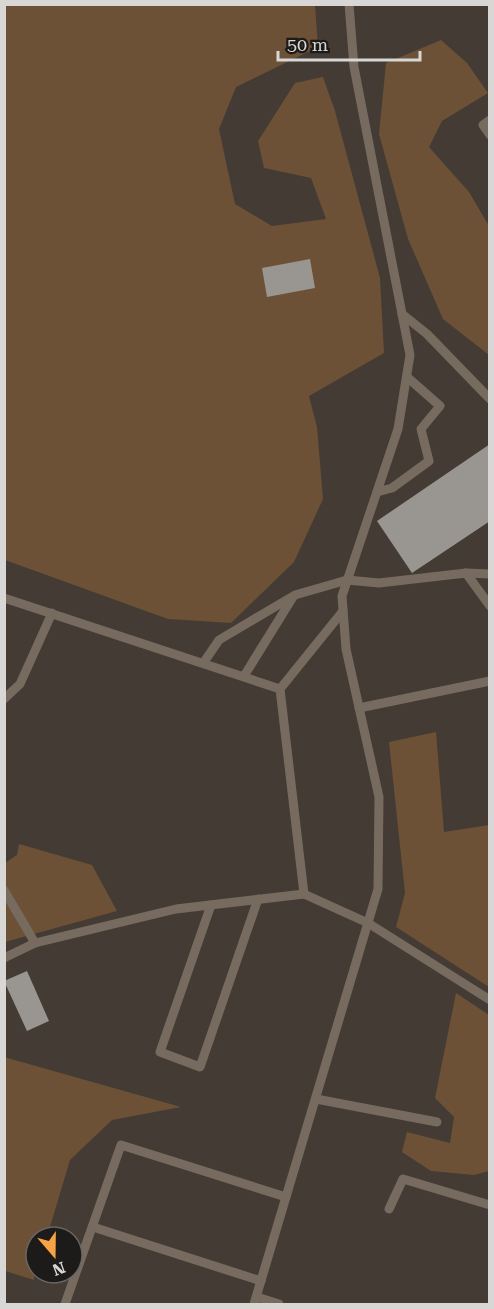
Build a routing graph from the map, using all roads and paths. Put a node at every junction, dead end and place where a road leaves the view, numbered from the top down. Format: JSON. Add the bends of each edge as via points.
{"nodes":[{"id":1,"x":349,"y":4,"type":"edge"},
{"id":2,"x":489,"y":120,"type":"edge"},
{"id":3,"x":489,"y":135,"type":"edge"},
{"id":4,"x":402,"y":314,"type":"junction"},
{"id":5,"x":407,"y":377,"type":"junction"},
{"id":6,"x":489,"y":399,"type":"edge"},
{"id":7,"x":377,"y":492,"type":"junction"},
{"id":8,"x":466,"y":573,"type":"junction"},
{"id":9,"x":489,"y":574,"type":"edge"},
{"id":10,"x":347,"y":580,"type":"junction"},
{"id":11,"x":295,"y":595,"type":"junction"},
{"id":12,"x":4,"y":598,"type":"edge"},
{"id":13,"x":489,"y":606,"type":"edge"},
{"id":14,"x":343,"y":611,"type":"junction"},
{"id":15,"x":52,"y":613,"type":"junction"},
{"id":16,"x":204,"y":662,"type":"junction"},
{"id":17,"x":244,"y":676,"type":"junction"},
{"id":18,"x":489,"y":681,"type":"edge"},
{"id":19,"x":279,"y":689,"type":"junction"},
{"id":20,"x":4,"y":699,"type":"edge"},
{"id":21,"x":359,"y":708,"type":"junction"},
{"id":22,"x":4,"y":890,"type":"edge"},
{"id":23,"x":304,"y":894,"type":"junction"},
{"id":24,"x":258,"y":899,"type":"junction"},
{"id":25,"x":212,"y":905,"type":"junction"},
{"id":26,"x":368,"y":923,"type":"junction"},
{"id":27,"x":35,"y":943,"type":"junction"},
{"id":28,"x":4,"y":958,"type":"edge"},
{"id":29,"x":489,"y":1000,"type":"edge"},
{"id":30,"x":316,"y":1100,"type":"junction"},
{"id":31,"x":436,"y":1122,"type":"dead end"},
{"id":32,"x":286,"y":1197,"type":"junction"},
{"id":33,"x":489,"y":1205,"type":"edge"},
{"id":34,"x":389,"y":1209,"type":"dead end"},
{"id":35,"x":93,"y":1227,"type":"junction"},
{"id":36,"x":261,"y":1281,"type":"junction"},
{"id":37,"x":255,"y":1301,"type":"edge"},
{"id":38,"x":66,"y":1305,"type":"edge"},
{"id":39,"x":279,"y":1305,"type":"edge"}],
"edges":[{"from":1,"to":4,"type":"lane","via":[[354,67]]},
{"from":2,"to":3,"type":"lane","via":[[483,125]]},
{"from":4,"to":5,"type":"lane","via":[[410,355]]},
{"from":4,"to":6,"type":"lane","via":[[427,334]]},
{"from":5,"to":7,"type":"lane","via":[[398,429]]},
{"from":5,"to":7,"type":"lane","via":[[440,406],[421,429],[429,460],[392,488]]},
{"from":7,"to":10,"type":"lane"},
{"from":8,"to":9,"type":"lane"},
{"from":8,"to":10,"type":"lane","via":[[379,583]]},
{"from":8,"to":13,"type":"lane"},
{"from":10,"to":11,"type":"lane"},
{"from":10,"to":14,"type":"lane"},
{"from":11,"to":16,"type":"lane","via":[[219,640]]},
{"from":11,"to":17,"type":"lane"},
{"from":12,"to":15,"type":"lane"},
{"from":14,"to":19,"type":"lane"},
{"from":14,"to":21,"type":"lane","via":[[346,649]]},
{"from":15,"to":16,"type":"lane"},
{"from":15,"to":20,"type":"lane","via":[[20,684]]},
{"from":16,"to":17,"type":"lane"},
{"from":17,"to":19,"type":"lane"},
{"from":18,"to":21,"type":"lane"},
{"from":19,"to":23,"type":"lane"},
{"from":21,"to":26,"type":"lane","via":[[379,797],[378,889]]},
{"from":22,"to":27,"type":"lane"},
{"from":23,"to":24,"type":"lane"},
{"from":23,"to":26,"type":"lane"},
{"from":24,"to":25,"type":"lane"},
{"from":24,"to":25,"type":"lane","via":[[200,1067],[160,1052]]},
{"from":25,"to":27,"type":"lane","via":[[176,909]]},
{"from":26,"to":29,"type":"lane"},
{"from":26,"to":30,"type":"lane"},
{"from":27,"to":28,"type":"lane"},
{"from":30,"to":31,"type":"lane"},
{"from":30,"to":32,"type":"lane"},
{"from":32,"to":35,"type":"lane","via":[[121,1145]]},
{"from":32,"to":36,"type":"lane"},
{"from":33,"to":34,"type":"lane","via":[[403,1179]]},
{"from":35,"to":36,"type":"lane"},
{"from":35,"to":38,"type":"lane"},
{"from":36,"to":37,"type":"lane"},
{"from":37,"to":39,"type":"lane"}]}
